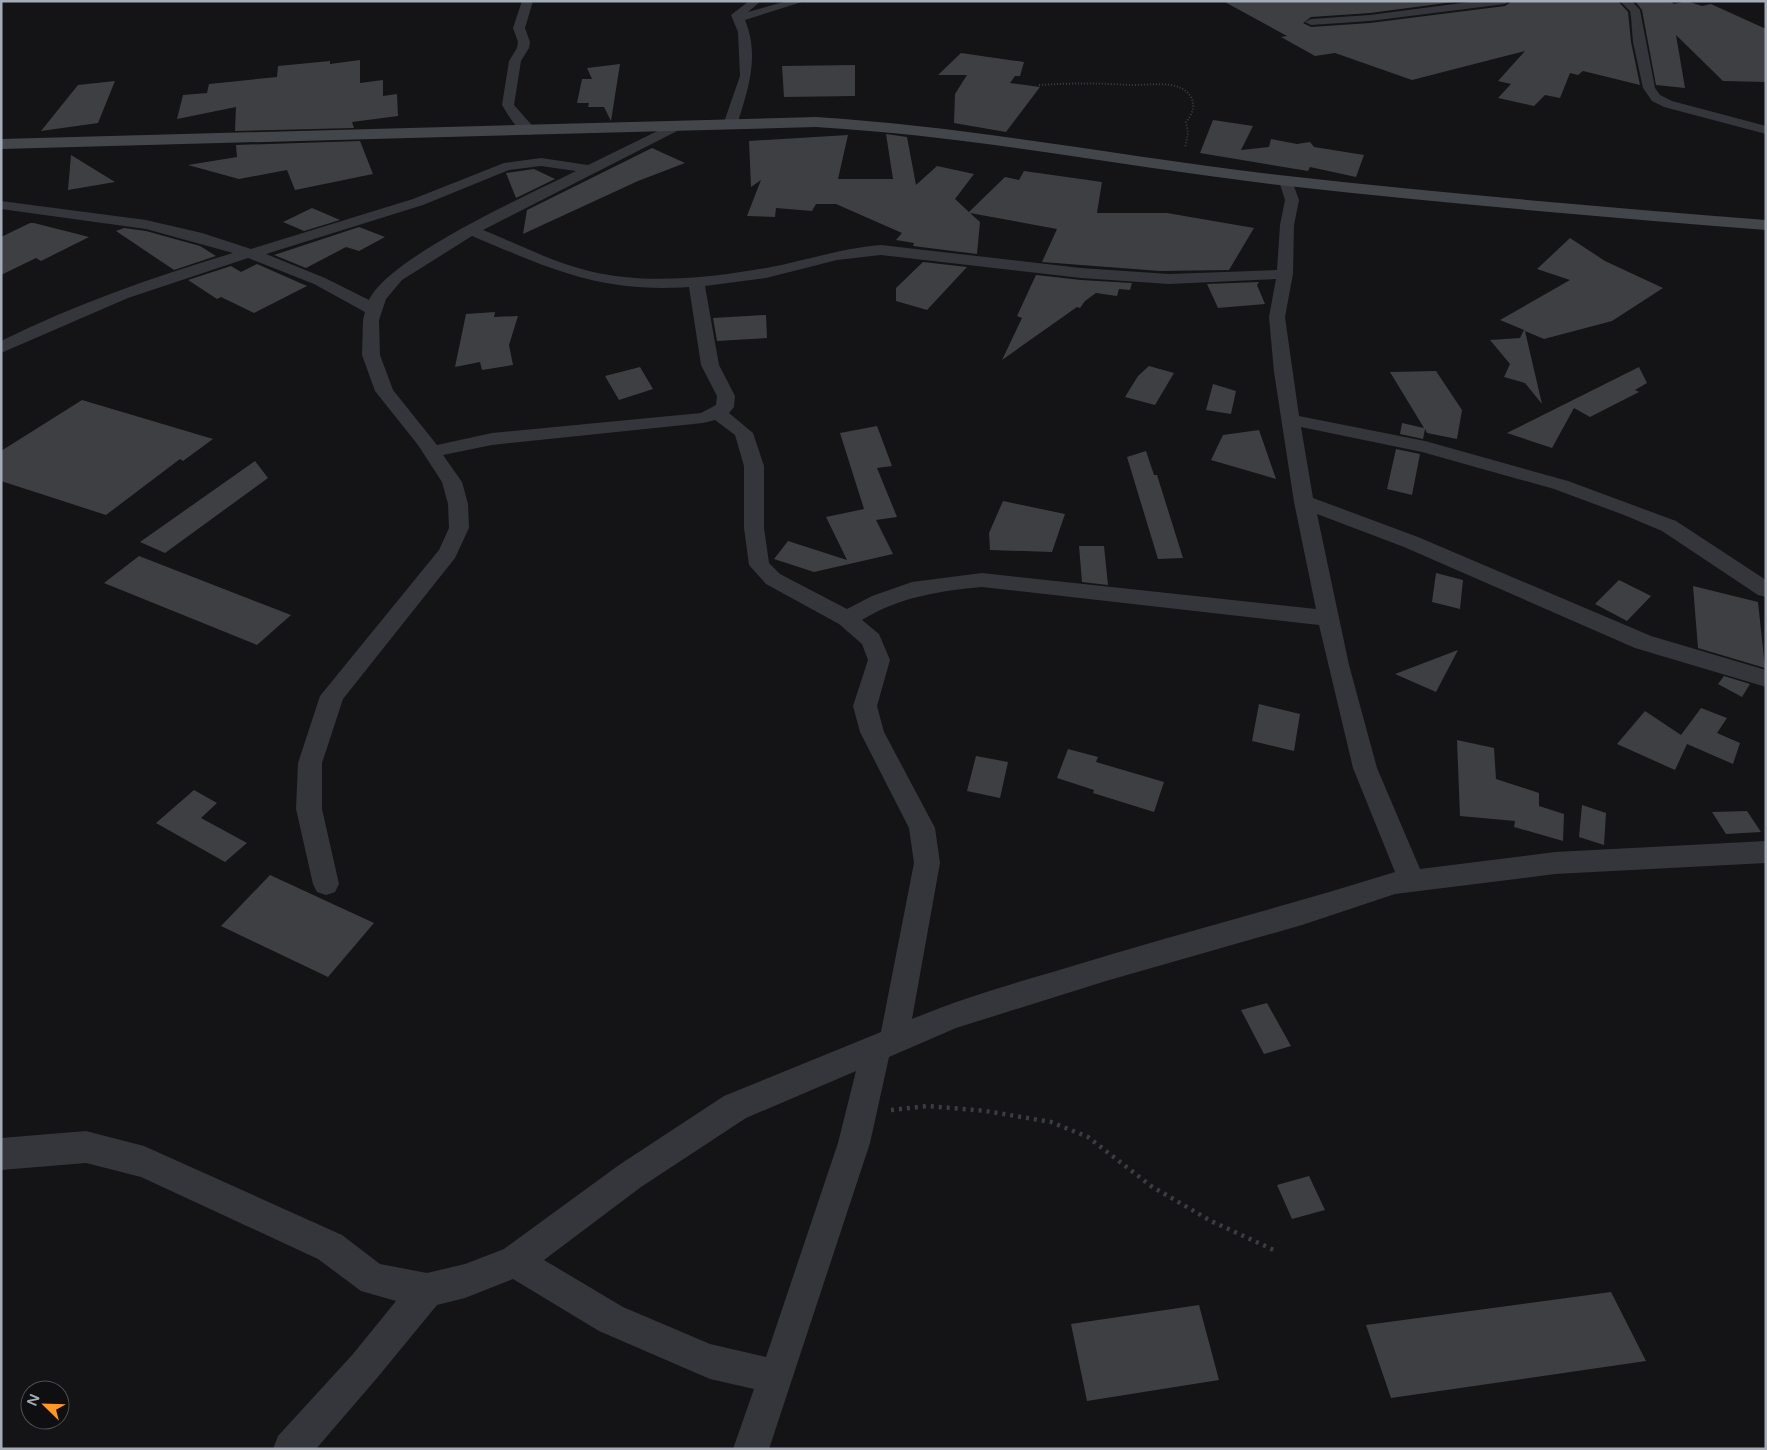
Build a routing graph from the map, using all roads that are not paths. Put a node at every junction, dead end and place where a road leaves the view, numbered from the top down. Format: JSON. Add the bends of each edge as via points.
{"nodes":[{"id":1,"x":528,"y":1,"type":"edge"},
{"id":2,"x":756,"y":1,"type":"edge"},
{"id":3,"x":800,"y":1,"type":"edge"},
{"id":4,"x":1504,"y":1,"type":"edge"},
{"id":5,"x":1625,"y":1,"type":"edge"},
{"id":6,"x":737,"y":18,"type":"junction"},
{"id":7,"x":1311,"y":22,"type":"dead end"},
{"id":8,"x":730,"y":125,"type":"junction"},
{"id":9,"x":676,"y":126,"type":"junction"},
{"id":10,"x":1766,"y":130,"type":"edge"},
{"id":11,"x":530,"y":131,"type":"junction"},
{"id":12,"x":1,"y":144,"type":"edge"},
{"id":13,"x":590,"y":170,"type":"junction"},
{"id":14,"x":1286,"y":181,"type":"junction"},
{"id":15,"x":1,"y":205,"type":"edge"},
{"id":16,"x":1766,"y":225,"type":"edge"},
{"id":17,"x":471,"y":230,"type":"junction"},
{"id":18,"x":249,"y":254,"type":"junction"},
{"id":19,"x":1285,"y":274,"type":"junction"},
{"id":20,"x":696,"y":282,"type":"junction"},
{"id":21,"x":374,"y":310,"type":"junction"},
{"id":22,"x":1,"y":348,"type":"edge"},
{"id":23,"x":718,"y":413,"type":"junction"},
{"id":24,"x":1292,"y":420,"type":"junction"},
{"id":25,"x":432,"y":452,"type":"junction"},
{"id":26,"x":1304,"y":502,"type":"junction"},
{"id":27,"x":1766,"y":590,"type":"edge"},
{"id":28,"x":1328,"y":618,"type":"junction"},
{"id":29,"x":847,"y":619,"type":"junction"},
{"id":30,"x":1766,"y":679,"type":"edge"},
{"id":31,"x":1766,"y":852,"type":"edge"},
{"id":32,"x":1412,"y":881,"type":"junction"},
{"id":33,"x":326,"y":884,"type":"dead end"},
{"id":34,"x":885,"y":1044,"type":"junction"},
{"id":35,"x":1,"y":1154,"type":"edge"},
{"id":36,"x":514,"y":1261,"type":"junction"},
{"id":37,"x":427,"y":1290,"type":"junction"},
{"id":38,"x":776,"y":1377,"type":"junction"},
{"id":39,"x":291,"y":1449,"type":"edge"},
{"id":40,"x":751,"y":1449,"type":"edge"}],
"edges":[{"from":1,"to":11,"type":"street","via":[[519,28],[523,48],[515,61],[508,105]]},
{"from":2,"to":6,"type":"street","via":[[740,11]]},
{"from":3,"to":6,"type":"street"},
{"from":4,"to":7,"type":"street"},
{"from":5,"to":10,"type":"street","via":[[1635,10],[1649,88],[1656,98]]},
{"from":6,"to":8,"type":"street","via":[[744,32],[746,76]]},
{"from":8,"to":9,"type":"street"},
{"from":8,"to":14,"type":"street","via":[[816,122],[882,126]]},
{"from":9,"to":11,"type":"street"},
{"from":9,"to":13,"type":"street"},
{"from":11,"to":12,"type":"street"},
{"from":13,"to":17,"type":"street"},
{"from":13,"to":18,"type":"street","via":[[558,163],[516,164],[412,204],[299,236]]},
{"from":14,"to":16,"type":"street","via":[[1531,206]]},
{"from":14,"to":19,"type":"street","via":[[1292,200],[1287,225]]},
{"from":15,"to":18,"type":"street","via":[[66,211],[166,229]]},
{"from":17,"to":20,"type":"street","via":[[541,260],[602,279],[660,284]]},
{"from":17,"to":21,"type":"street","via":[[396,277],[378,298]]},
{"from":18,"to":21,"type":"street","via":[[352,296]]},
{"from":18,"to":22,"type":"street","via":[[134,290]]},
{"from":19,"to":20,"type":"street","via":[[1169,279],[858,250],[766,273]]},
{"from":19,"to":24,"type":"street","via":[[1278,317]]},
{"from":20,"to":23,"type":"street","via":[[710,365],[726,396],[725,407]]},
{"from":21,"to":25,"type":"street","via":[[371,355],[384,392]]},
{"from":23,"to":25,"type":"street","via":[[703,418],[492,439]]},
{"from":23,"to":29,"type":"street","via":[[744,433],[754,466],[754,528],[759,565],[773,579]]},
{"from":24,"to":26,"type":"street"},
{"from":24,"to":27,"type":"street","via":[[1425,447],[1561,485],[1631,510],[1669,526]]},
{"from":25,"to":33,"type":"street","via":[[452,482],[458,504],[459,528],[448,553],[332,696],[310,763],[309,809]]},
{"from":26,"to":28,"type":"street"},
{"from":26,"to":30,"type":"street","via":[[1411,542],[1643,642]]},
{"from":28,"to":29,"type":"street","via":[[982,580],[930,584],[896,593],[868,605]]},
{"from":28,"to":32,"type":"street","via":[[1365,768]]},
{"from":29,"to":34,"type":"street","via":[[872,640],[879,660],[865,706],[872,732],[922,828],[927,863]]},
{"from":31,"to":32,"type":"street","via":[[1555,863]]},
{"from":32,"to":34,"type":"street","via":[[1395,883],[1097,971],[952,1016]]},
{"from":34,"to":36,"type":"street","via":[[735,1107],[630,1176]]},
{"from":34,"to":38,"type":"street"},
{"from":35,"to":37,"type":"street","via":[[86,1147],[144,1162],[330,1247],[373,1279]]},
{"from":36,"to":37,"type":"street","via":[[466,1281]]},
{"from":36,"to":38,"type":"street","via":[[611,1319],[710,1361]]},
{"from":37,"to":39,"type":"street","via":[[366,1366]]},
{"from":38,"to":40,"type":"street"}]}
